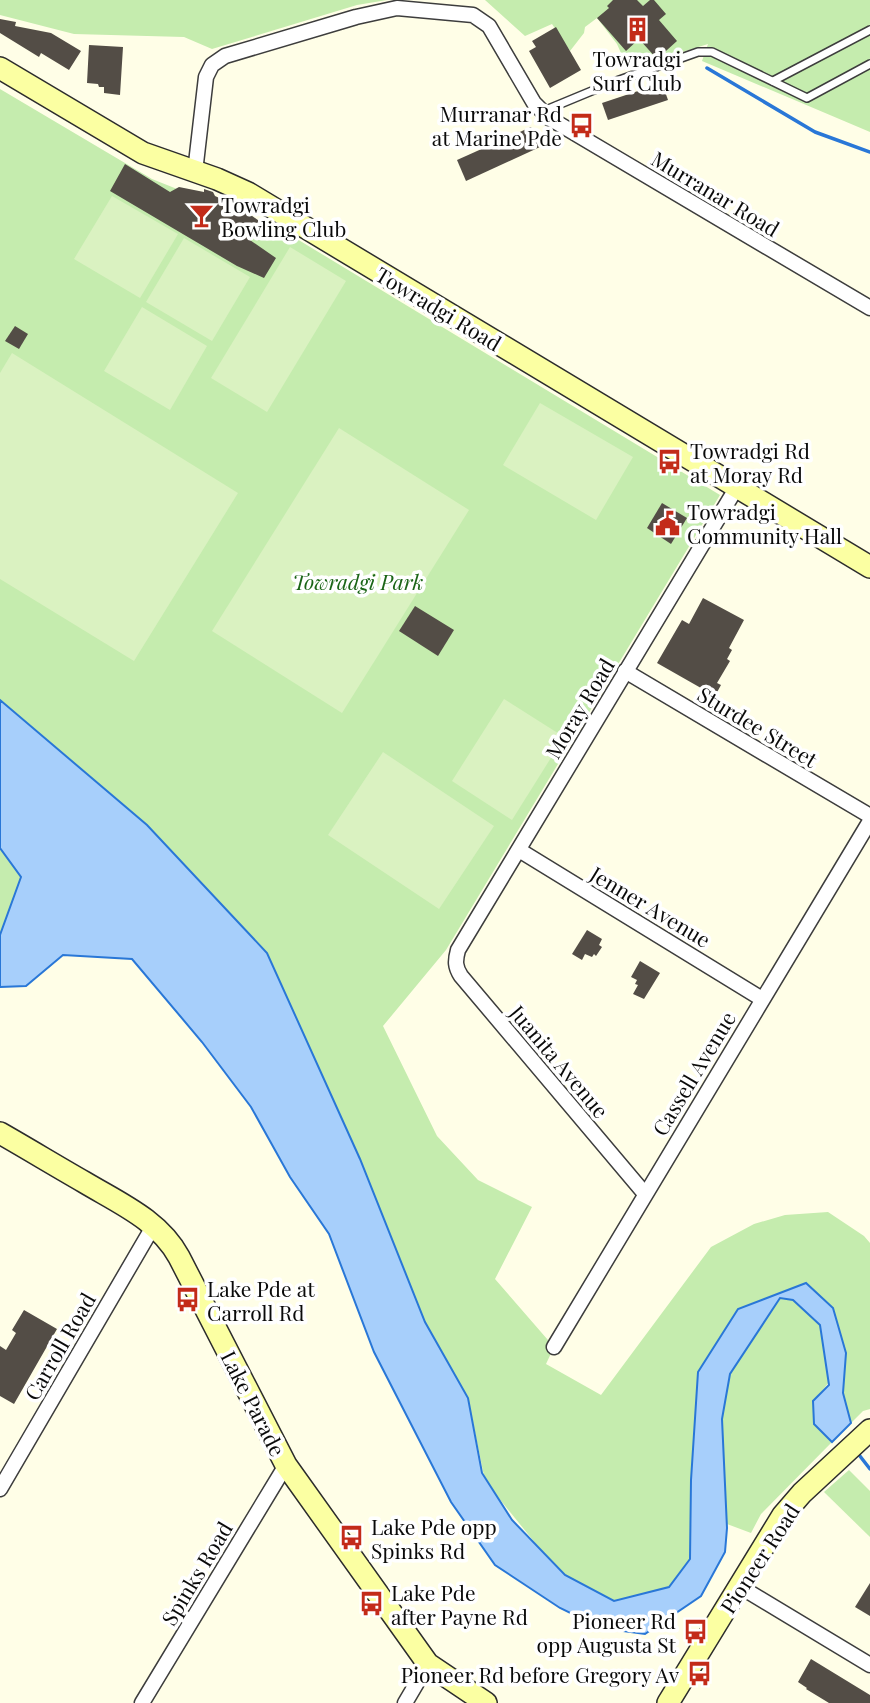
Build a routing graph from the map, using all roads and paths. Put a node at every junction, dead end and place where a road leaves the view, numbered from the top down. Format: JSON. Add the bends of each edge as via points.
{"nodes":[{"id":1,"x":870,"y":30,"type":"edge"},
{"id":2,"x":870,"y":64,"type":"edge"},
{"id":3,"x":0,"y":68,"type":"edge"},
{"id":4,"x":773,"y":81,"type":"junction"},
{"id":5,"x":540,"y":112,"type":"junction"},
{"id":6,"x":195,"y":172,"type":"junction"},
{"id":7,"x":870,"y":309,"type":"edge"},
{"id":8,"x":737,"y":487,"type":"junction"},
{"id":9,"x":870,"y":568,"type":"edge"},
{"id":10,"x":625,"y":671,"type":"junction"},
{"id":11,"x":870,"y":819,"type":"edge"},
{"id":12,"x":519,"y":850,"type":"junction"},
{"id":13,"x":458,"y":950,"type":"joint"},
{"id":14,"x":762,"y":999,"type":"junction"},
{"id":15,"x":0,"y":1133,"type":"edge"},
{"id":16,"x":645,"y":1194,"type":"junction"},
{"id":17,"x":154,"y":1225,"type":"junction"},
{"id":18,"x":554,"y":1347,"type":"dead end"},
{"id":19,"x":870,"y":1430,"type":"edge"},
{"id":20,"x":286,"y":1465,"type":"junction"},
{"id":21,"x":0,"y":1489,"type":"edge"},
{"id":22,"x":739,"y":1586,"type":"junction"},
{"id":23,"x":428,"y":1664,"type":"junction"},
{"id":24,"x":870,"y":1665,"type":"edge"},
{"id":25,"x":142,"y":1703,"type":"edge"},
{"id":26,"x":405,"y":1703,"type":"edge"},
{"id":27,"x":486,"y":1703,"type":"edge"},
{"id":28,"x":668,"y":1703,"type":"edge"}],
"edges":[{"from":1,"to":4,"type":"lane"},
{"from":2,"to":4,"type":"lane","via":[[807,98]]},
{"from":3,"to":6,"type":"main road","name":"Towradgi Road","via":[[144,153]]},
{"from":4,"to":5,"type":"lane","via":[[712,52],[698,52]]},
{"from":5,"to":6,"type":"street","via":[[482,19],[397,8],[218,60],[206,77]]},
{"from":5,"to":7,"type":"street","name":"Murranar Road"},
{"from":6,"to":8,"type":"main road","name":"Towradgi Road","via":[[247,193]]},
{"from":8,"to":9,"type":"main road","name":"Towradgi Road"},
{"from":8,"to":10,"type":"street","name":"Moray Road"},
{"from":10,"to":11,"type":"street","name":"Sturdee Street"},
{"from":10,"to":12,"type":"street","name":"Moray Road"},
{"from":11,"to":14,"type":"street","name":"Cassell Avenue"},
{"from":12,"to":13,"type":"street","name":"Moray Road"},
{"from":12,"to":14,"type":"street","name":"Jenner Avenue"},
{"from":13,"to":16,"type":"street","name":"Juanita Avenue","via":[[456,968],[461,976]]},
{"from":14,"to":16,"type":"street","name":"Cassell Avenue"},
{"from":15,"to":17,"type":"main road","name":"Lake Parade"},
{"from":16,"to":18,"type":"street","name":"Cassell Avenue"},
{"from":17,"to":20,"type":"main road","name":"Lake Parade","via":[[179,1257]]},
{"from":17,"to":21,"type":"street","name":"Carroll Road"},
{"from":19,"to":22,"type":"main road","name":"Pioneer Road","via":[[783,1515]]},
{"from":20,"to":23,"type":"main road","name":"Lake Parade"},
{"from":20,"to":25,"type":"street","name":"Spinks Road"},
{"from":22,"to":24,"type":"street"},
{"from":22,"to":28,"type":"main road","name":"Pioneer Road"},
{"from":23,"to":26,"type":"street"},
{"from":23,"to":27,"type":"main road","name":"Lake Parade"}]}
